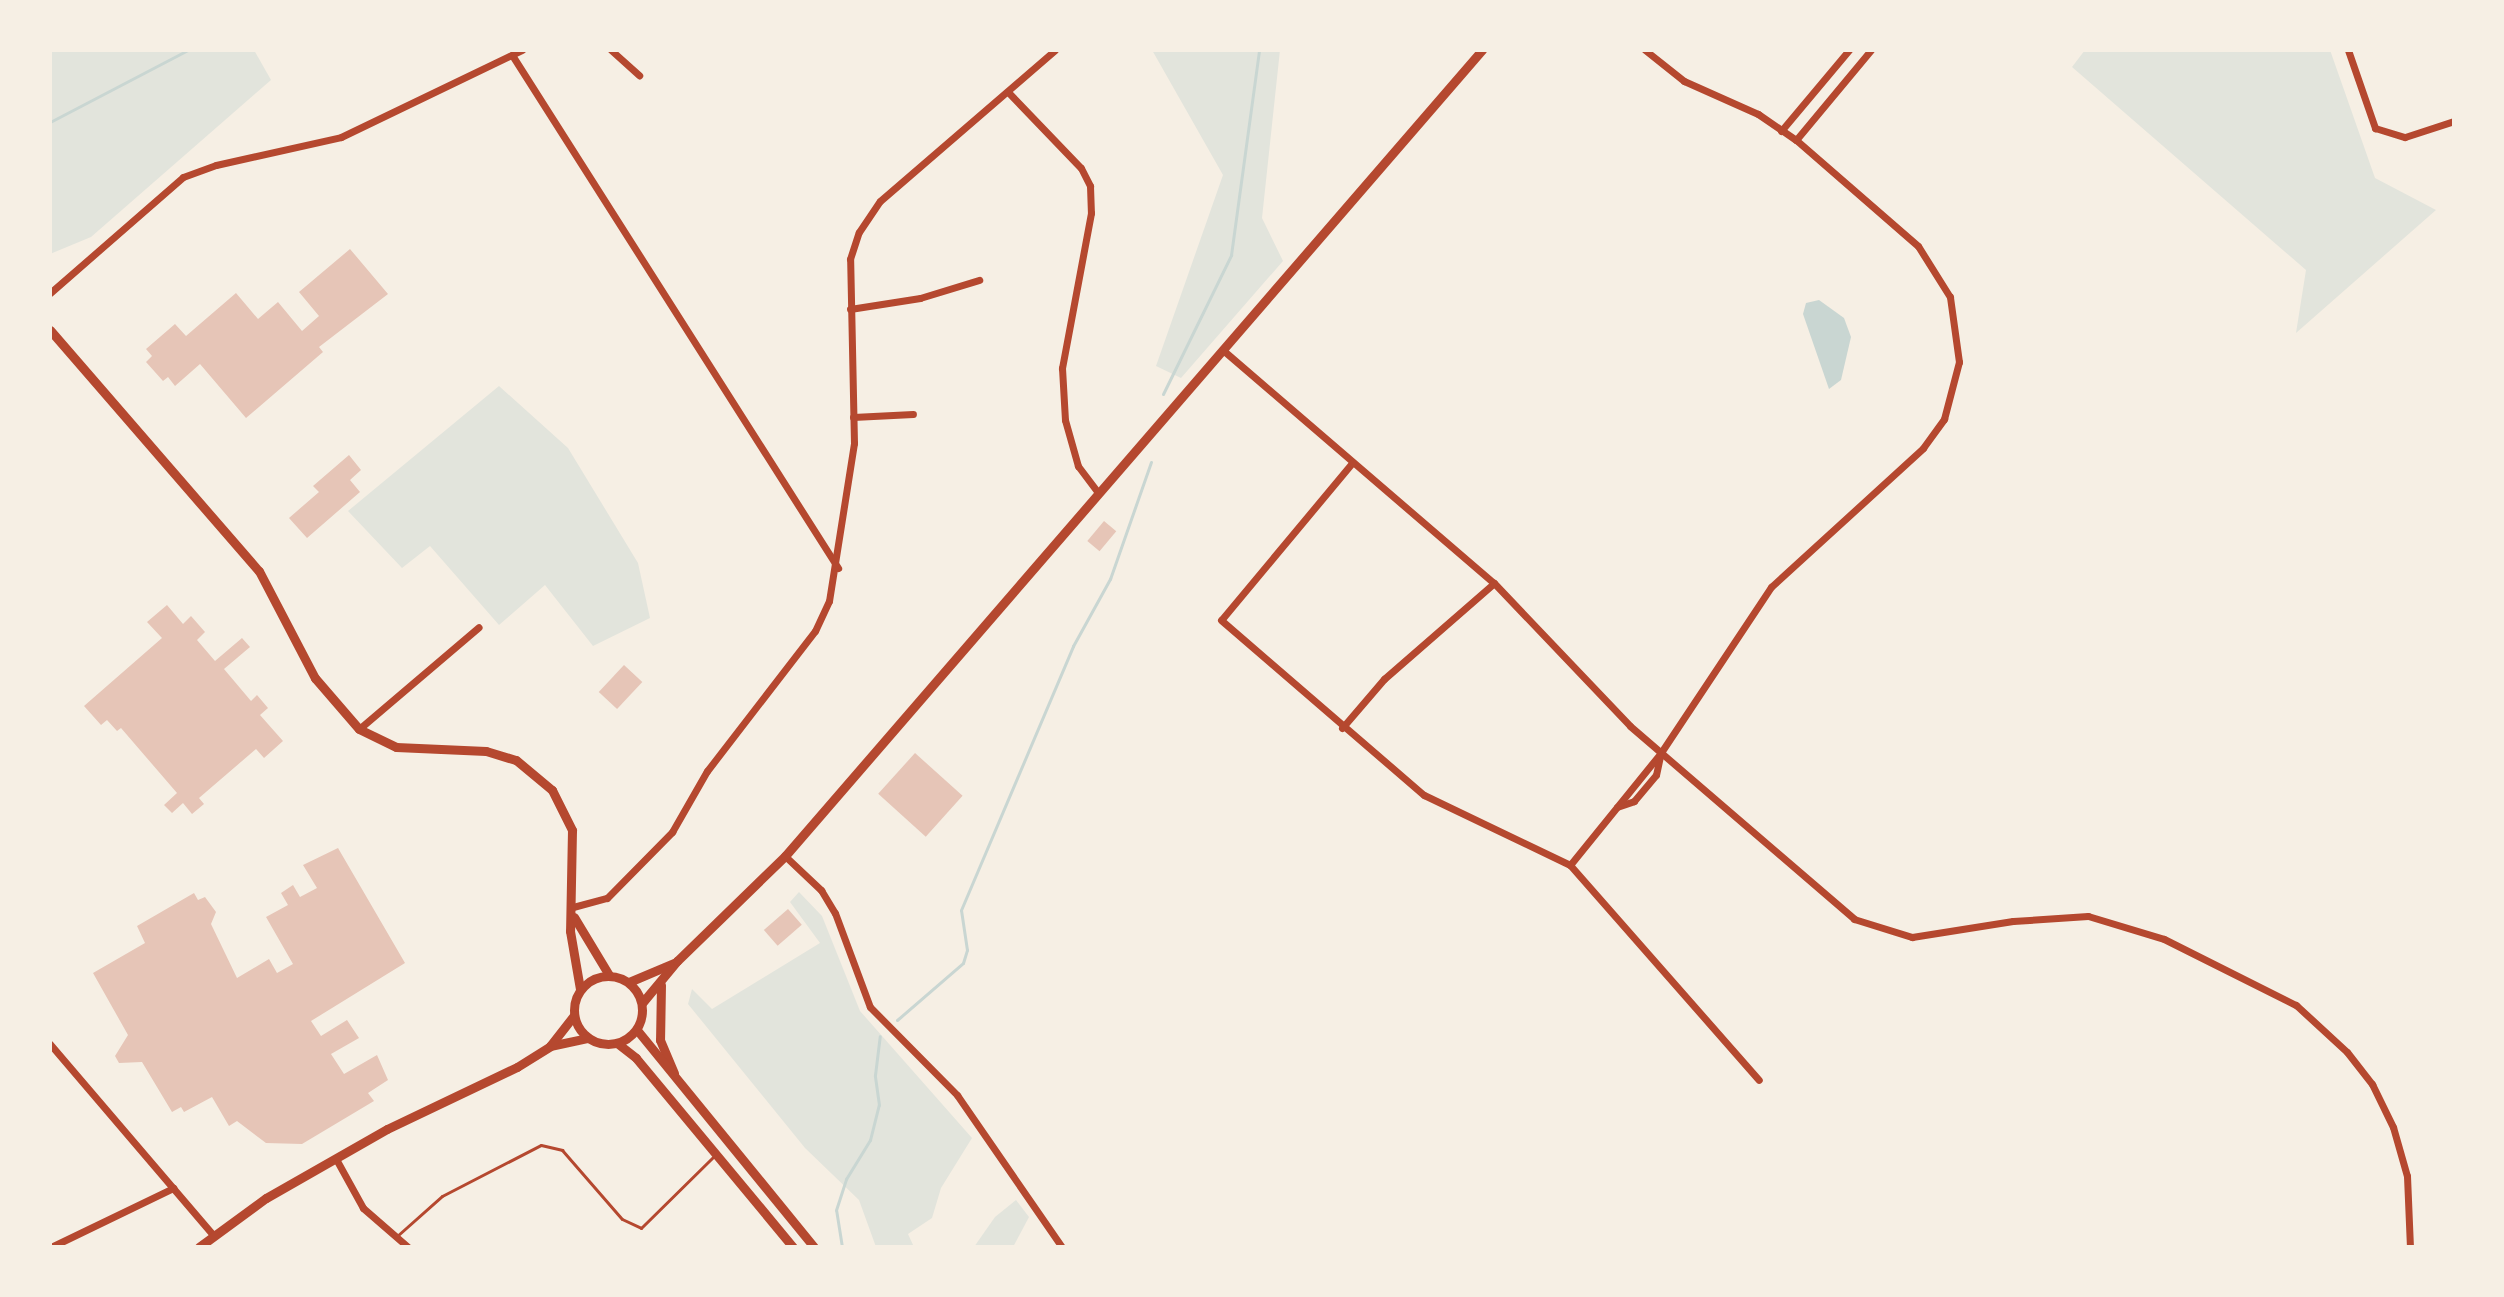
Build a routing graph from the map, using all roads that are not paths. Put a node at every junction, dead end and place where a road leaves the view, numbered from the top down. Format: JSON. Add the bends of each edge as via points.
{"nodes":[{"id":1,"x":522,"y":50,"type":"edge"},
{"id":2,"x":611,"y":50,"type":"edge"},
{"id":3,"x":1055,"y":50,"type":"edge"},
{"id":4,"x":1482,"y":50,"type":"edge"},
{"id":5,"x":1645,"y":50,"type":"edge"},
{"id":6,"x":1849,"y":50,"type":"edge"},
{"id":7,"x":1871,"y":50,"type":"edge"},
{"id":8,"x":2348,"y":50,"type":"edge"},
{"id":9,"x":512,"y":55,"type":"junction"},
{"id":10,"x":639,"y":75,"type":"dead end"},
{"id":11,"x":1008,"y":92,"type":"junction"},
{"id":12,"x":2454,"y":121,"type":"edge"},
{"id":13,"x":1781,"y":131,"type":"junction"},
{"id":14,"x":1796,"y":140,"type":"junction"},
{"id":15,"x":979,"y":280,"type":"dead end"},
{"id":16,"x":50,"y":293,"type":"edge"},
{"id":17,"x":850,"y":309,"type":"junction"},
{"id":18,"x":50,"y":330,"type":"edge"},
{"id":19,"x":1224,"y":351,"type":"junction"},
{"id":20,"x":913,"y":414,"type":"dead end"},
{"id":21,"x":853,"y":417,"type":"junction"},
{"id":22,"x":1352,"y":463,"type":"junction"},
{"id":23,"x":1098,"y":493,"type":"junction"},
{"id":24,"x":838,"y":568,"type":"junction"},
{"id":25,"x":1494,"y":583,"type":"junction"},
{"id":26,"x":479,"y":627,"type":"dead end"},
{"id":27,"x":1342,"y":728,"type":"junction"},
{"id":28,"x":359,"y":729,"type":"junction"},
{"id":29,"x":1660,"y":754,"type":"junction"},
{"id":30,"x":1617,"y":807,"type":"junction"},
{"id":31,"x":785,"y":856,"type":"junction"},
{"id":32,"x":1570,"y":865,"type":"junction"},
{"id":33,"x":574,"y":912,"type":"junction"},
{"id":34,"x":677,"y":961,"type":"junction"},
{"id":35,"x":609,"y":975,"type":"junction"},
{"id":36,"x":629,"y":982,"type":"junction"},
{"id":37,"x":661,"y":985,"type":"junction"},
{"id":38,"x":580,"y":989,"type":"junction"},
{"id":39,"x":642,"y":1003,"type":"junction"},
{"id":40,"x":574,"y":1015,"type":"junction"},
{"id":41,"x":637,"y":1030,"type":"junction"},
{"id":42,"x":588,"y":1038,"type":"junction"},
{"id":43,"x":617,"y":1043,"type":"junction"},
{"id":44,"x":50,"y":1044,"type":"edge"},
{"id":45,"x":550,"y":1046,"type":"junction"},
{"id":46,"x":1759,"y":1080,"type":"dead end"},
{"id":47,"x":679,"y":1083,"type":"junction"},
{"id":48,"x":715,"y":1155,"type":"junction"},
{"id":49,"x":336,"y":1159,"type":"junction"},
{"id":50,"x":173,"y":1188,"type":"junction"},
{"id":51,"x":213,"y":1235,"type":"junction"},
{"id":52,"x":396,"y":1236,"type":"junction"},
{"id":53,"x":51,"y":1247,"type":"edge"},
{"id":54,"x":199,"y":1247,"type":"edge"},
{"id":55,"x":408,"y":1247,"type":"edge"},
{"id":56,"x":793,"y":1247,"type":"edge"},
{"id":57,"x":814,"y":1247,"type":"edge"},
{"id":58,"x":1062,"y":1247,"type":"edge"},
{"id":59,"x":2410,"y":1247,"type":"edge"}],
"edges":[{"from":1,"to":9,"type":"street"},
{"from":2,"to":10,"type":"street"},
{"from":3,"to":11,"type":"street"},
{"from":4,"to":19,"type":"street"},
{"from":5,"to":13,"type":"street","via":[[1684,81],[1758,114]]},
{"from":6,"to":13,"type":"street"},
{"from":7,"to":14,"type":"street"},
{"from":8,"to":12,"type":"street","via":[[2368,119],[2388,134],[2405,137]]},
{"from":9,"to":16,"type":"street","via":[[341,137],[183,177]]},
{"from":9,"to":24,"type":"street"},
{"from":11,"to":17,"type":"street","via":[[880,201],[859,232],[850,259]]},
{"from":11,"to":23,"type":"street","via":[[1077,164],[1090,186],[1091,213],[1062,368],[1065,420],[1075,455]]},
{"from":13,"to":14,"type":"street"},
{"from":14,"to":29,"type":"street","via":[[1918,246],[1936,268],[1950,297],[1956,328],[1954,391],[1944,419],[1923,448],[1771,587]]},
{"from":15,"to":17,"type":"street","via":[[920,298]]},
{"from":17,"to":21,"type":"street"},
{"from":18,"to":28,"type":"street","via":[[259,571],[315,678]]},
{"from":19,"to":22,"type":"street"},
{"from":19,"to":23,"type":"street"},
{"from":20,"to":21,"type":"street"},
{"from":21,"to":24,"type":"street"},
{"from":22,"to":25,"type":"street"},
{"from":22,"to":27,"type":"street","via":[[1221,620]]},
{"from":23,"to":31,"type":"street"},
{"from":24,"to":33,"type":"street","via":[[815,631],[707,771],[672,832],[607,898]]},
{"from":25,"to":27,"type":"street","via":[[1384,679]]},
{"from":25,"to":29,"type":"street"},
{"from":26,"to":28,"type":"street"},
{"from":27,"to":32,"type":"street","via":[[1440,807],[1534,844]]},
{"from":28,"to":33,"type":"street","via":[[396,747],[486,751],[536,773],[552,790],[572,830]]},
{"from":29,"to":30,"type":"street"},
{"from":29,"to":30,"type":"street","via":[[1656,775],[1634,801]]},
{"from":29,"to":59,"type":"street","via":[[1823,897],[1881,931],[1939,936],[2013,921],[2088,916],[2164,939],[2296,1005],[2347,1052],[2372,1084],[2393,1127],[2407,1176]]},
{"from":30,"to":32,"type":"street"},
{"from":31,"to":34,"type":"street"},
{"from":31,"to":58,"type":"street","via":[[821,890],[835,913],[870,1007],[957,1095]]},
{"from":32,"to":46,"type":"street"},
{"from":33,"to":35,"type":"street"},
{"from":33,"to":38,"type":"street","via":[[570,931]]},
{"from":34,"to":36,"type":"street"},
{"from":34,"to":37,"type":"street"},
{"from":35,"to":36,"type":"street"},
{"from":35,"to":38,"type":"street"},
{"from":36,"to":39,"type":"street"},
{"from":37,"to":39,"type":"street"},
{"from":37,"to":47,"type":"street","via":[[660,1040]]},
{"from":38,"to":40,"type":"street"},
{"from":39,"to":41,"type":"street"},
{"from":40,"to":42,"type":"street"},
{"from":40,"to":45,"type":"street"},
{"from":41,"to":43,"type":"street"},
{"from":41,"to":47,"type":"street"},
{"from":42,"to":43,"type":"street"},
{"from":42,"to":45,"type":"street"},
{"from":43,"to":48,"type":"street","via":[[636,1058]]},
{"from":44,"to":50,"type":"street"},
{"from":45,"to":49,"type":"street"},
{"from":47,"to":57,"type":"street"},
{"from":48,"to":52,"type":"lane","via":[[641,1228],[622,1219],[562,1150],[541,1145],[442,1196]]},
{"from":48,"to":56,"type":"street"},
{"from":49,"to":51,"type":"street"},
{"from":49,"to":52,"type":"street","via":[[363,1208]]},
{"from":50,"to":51,"type":"street"},
{"from":50,"to":53,"type":"street"},
{"from":51,"to":54,"type":"street"},
{"from":52,"to":55,"type":"street"}]}
